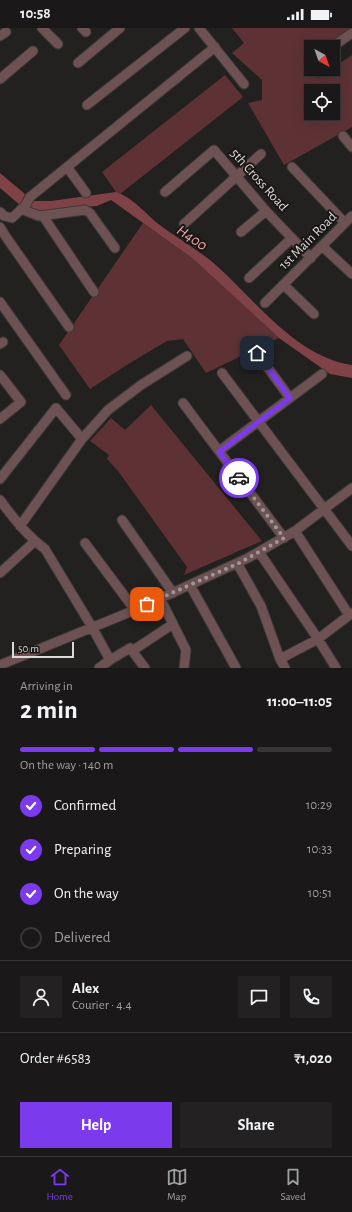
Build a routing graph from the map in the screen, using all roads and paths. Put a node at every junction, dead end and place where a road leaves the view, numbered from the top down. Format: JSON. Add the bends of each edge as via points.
{"nodes":[{"id":1,"x":42,"y":28,"type":"edge"},
{"id":2,"x":120,"y":28,"type":"edge"},
{"id":3,"x":185,"y":28,"type":"edge"},
{"id":4,"x":199,"y":28,"type":"edge"},
{"id":5,"x":352,"y":33,"type":"edge"},
{"id":6,"x":340,"y":41,"type":"edge"},
{"id":7,"x":58,"y":44,"type":"dead end"},
{"id":8,"x":215,"y":47,"type":"junction"},
{"id":9,"x":33,"y":51,"type":"dead end"},
{"id":10,"x":78,"y":63,"type":"dead end"},
{"id":11,"x":0,"y":79,"type":"edge"},
{"id":12,"x":244,"y":84,"type":"dead end"},
{"id":13,"x":87,"y":105,"type":"dead end"},
{"id":14,"x":343,"y":136,"type":"dead end"},
{"id":15,"x":352,"y":146,"type":"edge"},
{"id":16,"x":261,"y":154,"type":"dead end"},
{"id":17,"x":66,"y":167,"type":"junction"},
{"id":18,"x":292,"y":167,"type":"dead end"},
{"id":19,"x":237,"y":177,"type":"junction"},
{"id":20,"x":165,"y":192,"type":"dead end"},
{"id":21,"x":86,"y":193,"type":"dead end"},
{"id":22,"x":23,"y":208,"type":"junction"},
{"id":23,"x":266,"y":210,"type":"junction"},
{"id":24,"x":1,"y":216,"type":"edge"},
{"id":25,"x":43,"y":216,"type":"junction"},
{"id":26,"x":352,"y":216,"type":"edge"},
{"id":27,"x":345,"y":223,"type":"junction"},
{"id":28,"x":184,"y":224,"type":"dead end"},
{"id":29,"x":0,"y":227,"type":"edge"},
{"id":30,"x":242,"y":232,"type":"dead end"},
{"id":31,"x":292,"y":238,"type":"junction"},
{"id":32,"x":322,"y":246,"type":"junction"},
{"id":33,"x":116,"y":248,"type":"dead end"},
{"id":34,"x":310,"y":258,"type":"junction"},
{"id":35,"x":352,"y":274,"type":"edge"},
{"id":36,"x":249,"y":278,"type":"dead end"},
{"id":37,"x":284,"y":285,"type":"junction"},
{"id":38,"x":94,"y":292,"type":"dead end"},
{"id":39,"x":0,"y":302,"type":"edge"},
{"id":40,"x":265,"y":303,"type":"dead end"},
{"id":41,"x":314,"y":314,"type":"dead end"},
{"id":42,"x":69,"y":327,"type":"dead end"},
{"id":43,"x":257,"y":353,"type":"dead end"},
{"id":44,"x":187,"y":356,"type":"dead end"},
{"id":45,"x":222,"y":373,"type":"dead end"},
{"id":46,"x":322,"y":374,"type":"dead end"},
{"id":47,"x":0,"y":375,"type":"edge"},
{"id":48,"x":66,"y":395,"type":"dead end"},
{"id":49,"x":290,"y":398,"type":"junction"},
{"id":50,"x":183,"y":403,"type":"dead end"},
{"id":51,"x":0,"y":419,"type":"edge"},
{"id":52,"x":258,"y":422,"type":"junction"},
{"id":53,"x":82,"y":439,"type":"junction"},
{"id":54,"x":219,"y":452,"type":"junction"},
{"id":55,"x":0,"y":479,"type":"edge"},
{"id":56,"x":352,"y":488,"type":"edge"},
{"id":57,"x":0,"y":500,"type":"edge"},
{"id":58,"x":324,"y":509,"type":"junction"},
{"id":59,"x":3,"y":512,"type":"edge"},
{"id":60,"x":122,"y":520,"type":"dead end"},
{"id":61,"x":20,"y":526,"type":"junction"},
{"id":62,"x":295,"y":531,"type":"junction"},
{"id":63,"x":284,"y":538,"type":"junction"},
{"id":64,"x":35,"y":541,"type":"junction"},
{"id":65,"x":85,"y":543,"type":"dead end"},
{"id":66,"x":352,"y":546,"type":"edge"},
{"id":67,"x":259,"y":552,"type":"junction"},
{"id":68,"x":237,"y":564,"type":"junction"},
{"id":69,"x":0,"y":573,"type":"edge"},
{"id":70,"x":190,"y":585,"type":"junction"},
{"id":71,"x":173,"y":593,"type":"junction"},
{"id":72,"x":160,"y":598,"type":"junction"},
{"id":73,"x":135,"y":610,"type":"junction"},
{"id":74,"x":351,"y":614,"type":"edge"},
{"id":75,"x":173,"y":624,"type":"junction"},
{"id":76,"x":92,"y":627,"type":"junction"},
{"id":77,"x":318,"y":639,"type":"junction"},
{"id":78,"x":132,"y":651,"type":"junction"},
{"id":79,"x":280,"y":659,"type":"junction"},
{"id":80,"x":110,"y":660,"type":"junction"},
{"id":81,"x":0,"y":665,"type":"edge"},
{"id":82,"x":99,"y":668,"type":"edge"},
{"id":83,"x":145,"y":668,"type":"edge"},
{"id":84,"x":184,"y":668,"type":"edge"},
{"id":85,"x":236,"y":668,"type":"edge"},
{"id":86,"x":285,"y":668,"type":"edge"},
{"id":87,"x":336,"y":668,"type":"edge"}],
"edges":[{"from":1,"to":7,"type":"street"},
{"from":2,"to":10,"type":"street"},
{"from":3,"to":13,"type":"street"},
{"from":4,"to":8,"type":"street"},
{"from":5,"to":6,"type":"street"},
{"from":8,"to":12,"type":"street"},
{"from":8,"to":17,"type":"street"},
{"from":9,"to":11,"type":"street"},
{"from":14,"to":15,"type":"street"},
{"from":16,"to":19,"type":"street"},
{"from":17,"to":21,"type":"street"},
{"from":17,"to":22,"type":"street","via":[[30,197]]},
{"from":18,"to":27,"type":"street"},
{"from":19,"to":20,"type":"street","name":"5th Cross Road","via":[[214,150]]},
{"from":19,"to":23,"type":"street","name":"5th Cross Road"},
{"from":19,"to":28,"type":"street"},
{"from":22,"to":24,"type":"street","via":[[12,218]]},
{"from":22,"to":25,"type":"street","via":[[35,215]]},
{"from":23,"to":30,"type":"street"},
{"from":23,"to":31,"type":"street","name":"5th Cross Road"},
{"from":25,"to":33,"type":"street","via":[[85,210]]},
{"from":25,"to":38,"type":"street"},
{"from":26,"to":27,"type":"street","name":"1st Main Road"},
{"from":27,"to":32,"type":"street","name":"1st Main Road"},
{"from":29,"to":42,"type":"street"},
{"from":31,"to":34,"type":"street","name":"5th Cross Road"},
{"from":31,"to":36,"type":"street"},
{"from":32,"to":34,"type":"street","name":"1st Main Road"},
{"from":32,"to":35,"type":"street"},
{"from":34,"to":37,"type":"street","name":"1st Main Road"},
{"from":37,"to":40,"type":"street","name":"1st Main Road"},
{"from":37,"to":41,"type":"street"},
{"from":39,"to":48,"type":"street"},
{"from":43,"to":49,"type":"street"},
{"from":44,"to":53,"type":"street","via":[[141,385],[108,410]]},
{"from":45,"to":52,"type":"street"},
{"from":46,"to":49,"type":"street"},
{"from":47,"to":51,"type":"street","via":[[21,402]]},
{"from":49,"to":52,"type":"street"},
{"from":50,"to":54,"type":"street"},
{"from":52,"to":54,"type":"street"},
{"from":52,"to":58,"type":"street"},
{"from":53,"to":55,"type":"street","via":[[56,408]]},
{"from":53,"to":61,"type":"street"},
{"from":54,"to":63,"type":"street"},
{"from":56,"to":58,"type":"street"},
{"from":57,"to":59,"type":"street"},
{"from":58,"to":62,"type":"street"},
{"from":58,"to":66,"type":"street"},
{"from":59,"to":61,"type":"street"},
{"from":60,"to":71,"type":"street"},
{"from":61,"to":64,"type":"street"},
{"from":62,"to":63,"type":"street"},
{"from":62,"to":74,"type":"street"},
{"from":63,"to":67,"type":"street"},
{"from":64,"to":69,"type":"street"},
{"from":64,"to":76,"type":"street","via":[[45,548]]},
{"from":65,"to":73,"type":"street"},
{"from":67,"to":68,"type":"street"},
{"from":67,"to":77,"type":"street"},
{"from":68,"to":70,"type":"street"},
{"from":68,"to":79,"type":"street","via":[[261,606]]},
{"from":70,"to":71,"type":"street"},
{"from":70,"to":85,"type":"street"},
{"from":71,"to":72,"type":"street"},
{"from":72,"to":73,"type":"street"},
{"from":72,"to":75,"type":"street"},
{"from":73,"to":76,"type":"street"},
{"from":74,"to":77,"type":"street"},
{"from":75,"to":78,"type":"street"},
{"from":75,"to":84,"type":"street","via":[[186,650]]},
{"from":76,"to":80,"type":"street"},
{"from":76,"to":81,"type":"street"},
{"from":77,"to":79,"type":"street"},
{"from":77,"to":87,"type":"street"},
{"from":78,"to":80,"type":"street","via":[[128,648]]},
{"from":78,"to":83,"type":"street"},
{"from":79,"to":86,"type":"street"},
{"from":80,"to":82,"type":"street"}]}
